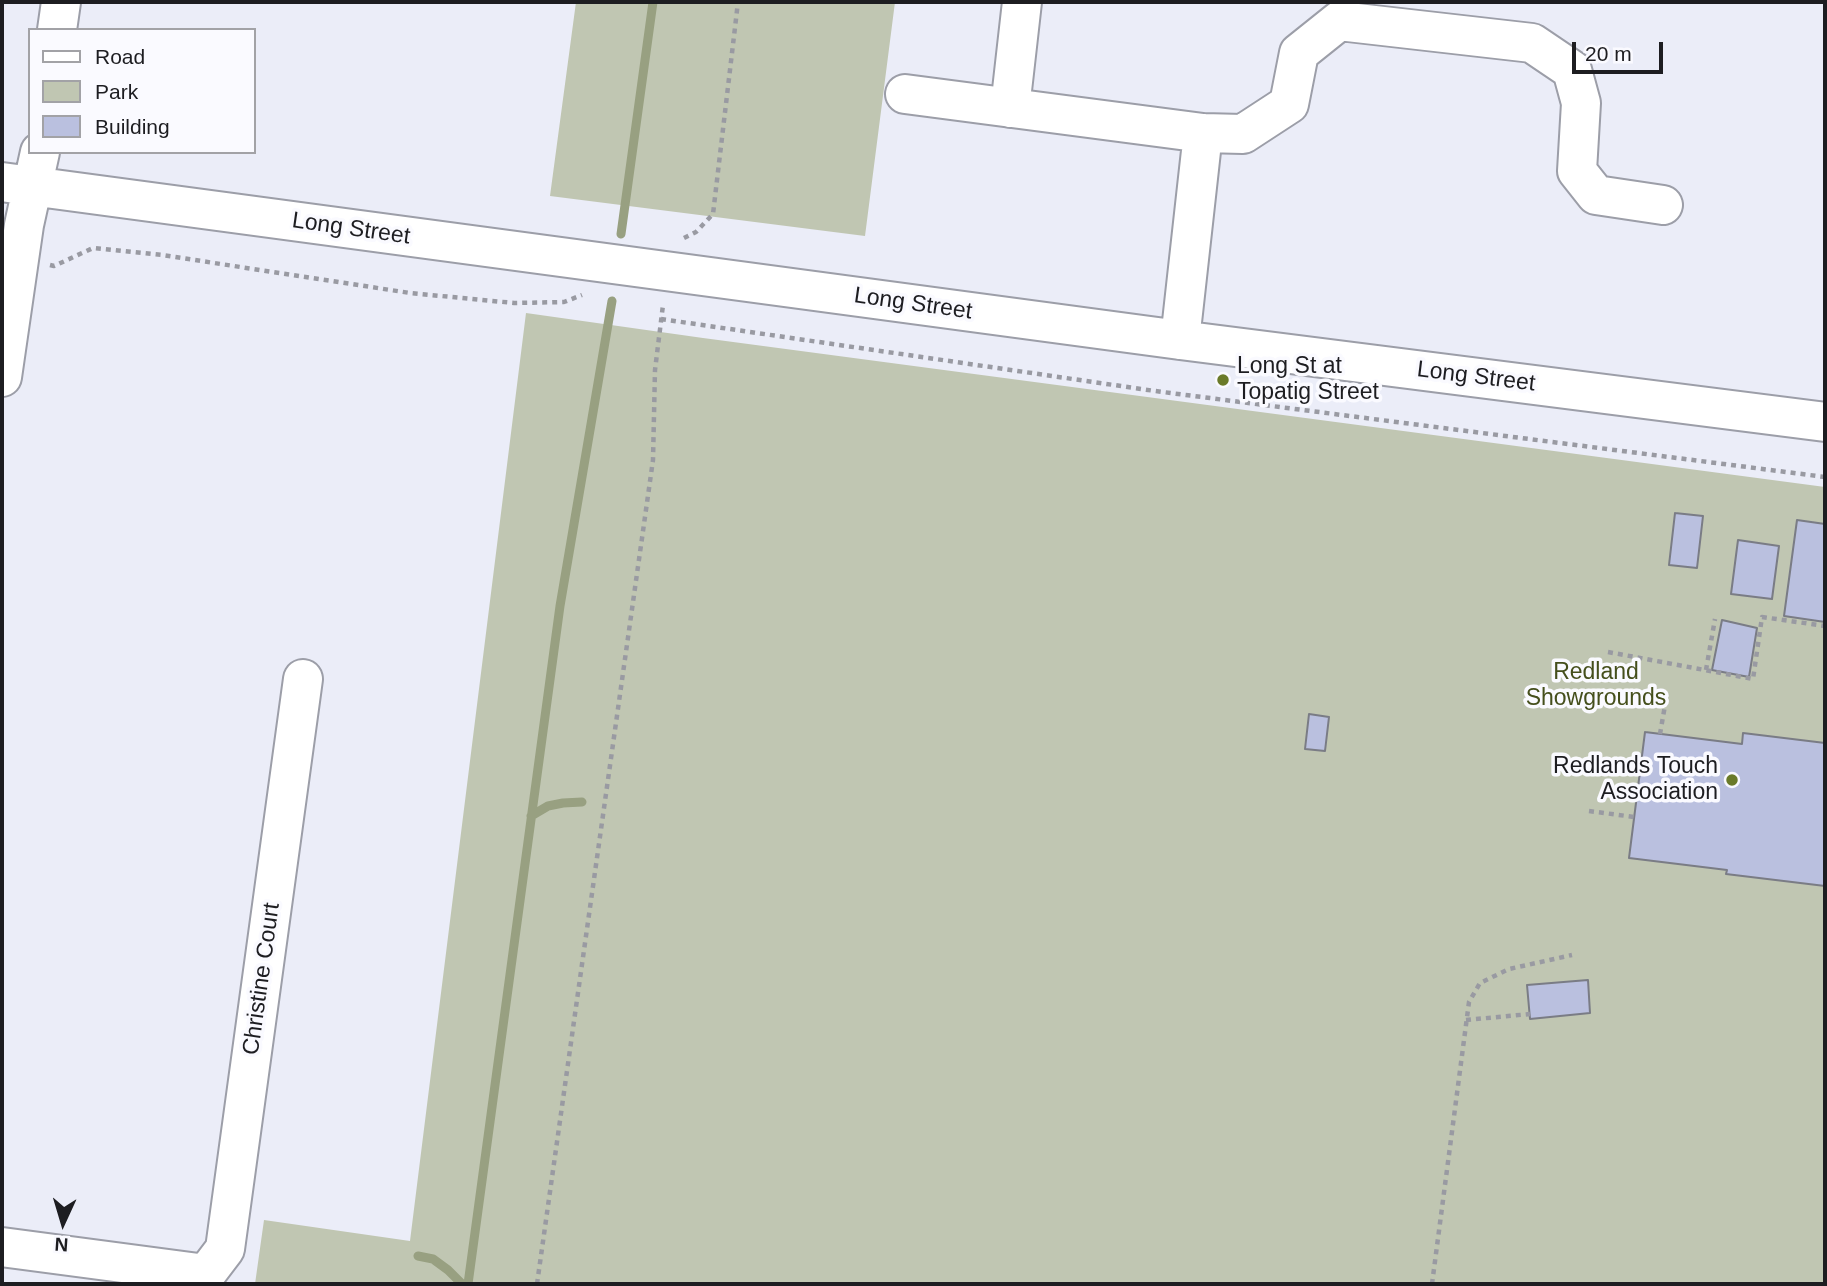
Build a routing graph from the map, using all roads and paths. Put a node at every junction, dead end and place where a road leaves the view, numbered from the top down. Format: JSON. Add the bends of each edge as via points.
{"nodes":[{"id":1,"x":61,"y":2,"type":"edge"},
{"id":2,"x":738,"y":2,"type":"edge"},
{"id":3,"x":1022,"y":2,"type":"edge"},
{"id":4,"x":57,"y":28,"type":"edge"},
{"id":5,"x":905,"y":94,"type":"dead end"},
{"id":6,"x":1010,"y":108,"type":"junction"},
{"id":7,"x":1203,"y":133,"type":"junction"},
{"id":8,"x":24,"y":173,"type":"edge"},
{"id":9,"x":1662,"y":205,"type":"dead end"},
{"id":10,"x":679,"y":241,"type":"dead end"},
{"id":11,"x":19,"y":257,"type":"junction"},
{"id":12,"x":585,"y":293,"type":"dead end"},
{"id":13,"x":664,"y":296,"type":"dead end"},
{"id":14,"x":661,"y":319,"type":"junction"},
{"id":15,"x":1180,"y":340,"type":"junction"},
{"id":16,"x":2,"y":377,"type":"edge"},
{"id":17,"x":1825,"y":422,"type":"edge"},
{"id":18,"x":1825,"y":477,"type":"edge"},
{"id":19,"x":1715,"y":619,"type":"dead end"},
{"id":20,"x":1825,"y":626,"type":"edge"},
{"id":21,"x":1608,"y":652,"type":"dead end"},
{"id":22,"x":1706,"y":670,"type":"junction"},
{"id":23,"x":303,"y":679,"type":"dead end"},
{"id":24,"x":1667,"y":694,"type":"dead end"},
{"id":25,"x":1660,"y":734,"type":"dead end"},
{"id":26,"x":1589,"y":811,"type":"dead end"},
{"id":27,"x":1634,"y":817,"type":"dead end"},
{"id":28,"x":1572,"y":955,"type":"dead end"},
{"id":29,"x":1530,"y":1014,"type":"dead end"},
{"id":30,"x":1466,"y":1020,"type":"junction"},
{"id":31,"x":2,"y":1247,"type":"edge"},
{"id":32,"x":537,"y":1284,"type":"edge"},
{"id":33,"x":1432,"y":1284,"type":"edge"}],
"edges":[{"from":1,"to":4,"type":"street"},
{"from":2,"to":10,"type":"path","via":[[713,214],[696,232]]},
{"from":3,"to":6,"type":"street"},
{"from":5,"to":6,"type":"street"},
{"from":6,"to":7,"type":"street"},
{"from":7,"to":9,"type":"street","via":[[1242,134],[1289,104],[1299,53],[1339,21],[1532,43],[1572,70],[1581,103],[1577,171],[1596,195]]},
{"from":7,"to":15,"type":"street"},
{"from":8,"to":11,"type":"street"},
{"from":8,"to":15,"type":"street","name":"Long Street"},
{"from":11,"to":12,"type":"path","via":[[54,266],[93,248],[410,293],[514,303],[564,302]]},
{"from":11,"to":16,"type":"street"},
{"from":13,"to":14,"type":"path"},
{"from":14,"to":18,"type":"path","via":[[1156,391]]},
{"from":14,"to":32,"type":"path","via":[[653,460]]},
{"from":15,"to":17,"type":"street","name":"Long Street"},
{"from":19,"to":22,"type":"path"},
{"from":20,"to":22,"type":"path","via":[[1762,617],[1753,679]]},
{"from":21,"to":22,"type":"path"},
{"from":23,"to":31,"type":"street","name":"Christine Court","via":[[225,1249],[206,1273]]},
{"from":24,"to":25,"type":"path"},
{"from":26,"to":27,"type":"path"},
{"from":28,"to":30,"type":"path","via":[[1509,969],[1480,983],[1469,1002]]},
{"from":29,"to":30,"type":"path"},
{"from":30,"to":33,"type":"path"}]}
